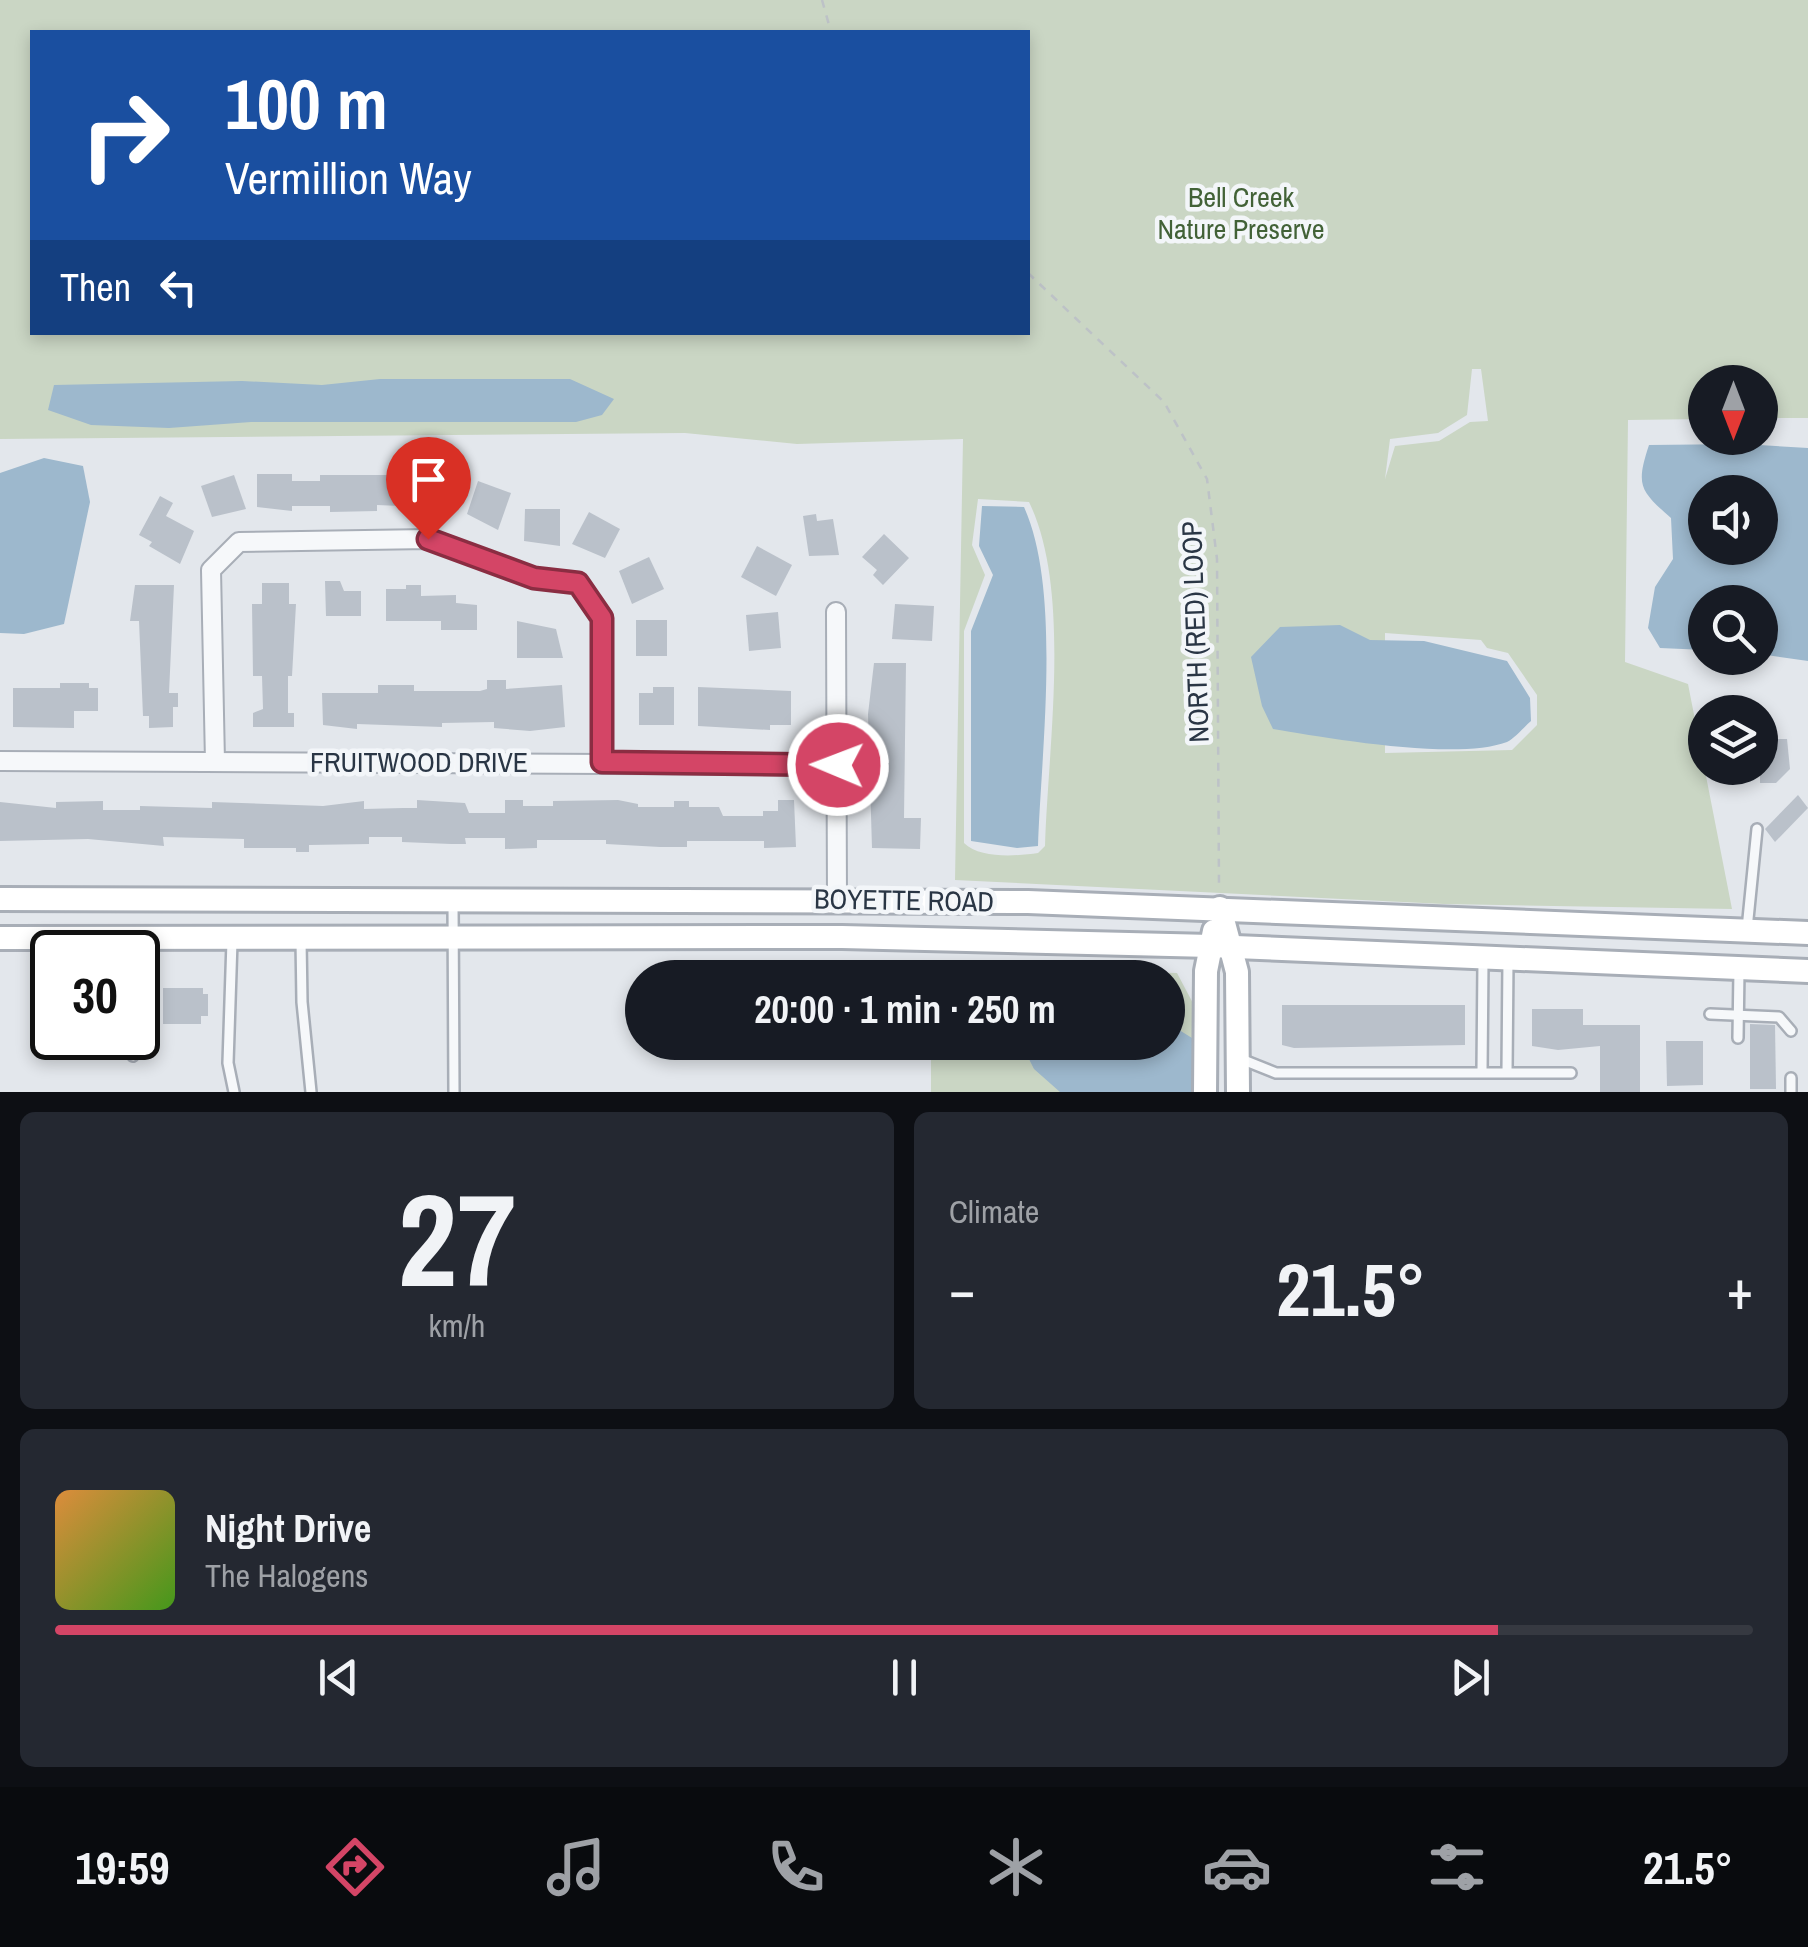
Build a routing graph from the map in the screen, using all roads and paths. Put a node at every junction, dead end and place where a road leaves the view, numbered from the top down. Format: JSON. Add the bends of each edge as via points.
{"nodes":[{"id":1,"x":822,"y":0,"type":"edge"},
{"id":2,"x":830,"y":30,"type":"edge"},
{"id":3,"x":1030,"y":275,"type":"edge"},
{"id":4,"x":836,"y":612,"type":"dead end"},
{"id":5,"x":0,"y":761,"type":"edge"},
{"id":6,"x":215,"y":762,"type":"junction"},
{"id":7,"x":602,"y":762,"type":"junction"},
{"id":8,"x":838,"y":765,"type":"junction"},
{"id":9,"x":1757,"y":829,"type":"dead end"},
{"id":10,"x":1220,"y":880,"type":"dead end"},
{"id":11,"x":0,"y":899,"type":"edge"},
{"id":12,"x":453,"y":899,"type":"junction"},
{"id":13,"x":837,"y":899,"type":"junction"},
{"id":14,"x":1220,"y":908,"type":"junction"},
{"id":15,"x":1747,"y":932,"type":"junction"},
{"id":16,"x":1808,"y":933,"type":"edge"},
{"id":17,"x":232,"y":937,"type":"junction"},
{"id":18,"x":301,"y":937,"type":"junction"},
{"id":19,"x":454,"y":937,"type":"junction"},
{"id":20,"x":0,"y":938,"type":"edge"},
{"id":21,"x":30,"y":940,"type":"edge"},
{"id":22,"x":160,"y":942,"type":"edge"},
{"id":23,"x":1221,"y":947,"type":"junction"},
{"id":24,"x":1484,"y":958,"type":"junction"},
{"id":25,"x":1508,"y":960,"type":"junction"},
{"id":26,"x":1739,"y":969,"type":"junction"},
{"id":27,"x":1808,"y":971,"type":"edge"},
{"id":28,"x":1710,"y":1014,"type":"dead end"},
{"id":29,"x":1738,"y":1015,"type":"junction"},
{"id":30,"x":1790,"y":1031,"type":"dead end"},
{"id":31,"x":1738,"y":1038,"type":"dead end"},
{"id":32,"x":1238,"y":1058,"type":"junction"},
{"id":33,"x":1482,"y":1072,"type":"junction"},
{"id":34,"x":1507,"y":1072,"type":"junction"},
{"id":35,"x":1571,"y":1073,"type":"dead end"},
{"id":36,"x":1791,"y":1078,"type":"dead end"},
{"id":37,"x":234,"y":1092,"type":"edge"},
{"id":38,"x":311,"y":1092,"type":"edge"},
{"id":39,"x":454,"y":1092,"type":"edge"},
{"id":40,"x":1205,"y":1092,"type":"edge"},
{"id":41,"x":1238,"y":1092,"type":"edge"},
{"id":42,"x":1791,"y":1092,"type":"edge"}],
"edges":[{"from":1,"to":2,"type":"path"},
{"from":3,"to":10,"type":"path","name":"NORTH (RED) LOOP","via":[[1164,402],[1207,479],[1217,559]]},
{"from":4,"to":8,"type":"street"},
{"from":5,"to":6,"type":"street","name":"FRUITWOOD DRIVE"},
{"from":6,"to":7,"type":"street","name":"FRUITWOOD DRIVE"},
{"from":6,"to":7,"type":"street","via":[[211,570],[240,542],[428,539],[534,578],[578,583],[602,618]]},
{"from":7,"to":8,"type":"street","name":"FRUITWOOD DRIVE"},
{"from":8,"to":13,"type":"street"},
{"from":9,"to":15,"type":"lane"},
{"from":11,"to":12,"type":"main road","name":"BOYETTE ROAD"},
{"from":12,"to":13,"type":"main road","name":"BOYETTE ROAD"},
{"from":12,"to":19,"type":"lane"},
{"from":13,"to":14,"type":"main road","name":"BOYETTE ROAD"},
{"from":14,"to":15,"type":"main road","name":"BOYETTE ROAD"},
{"from":14,"to":23,"type":"main road"},
{"from":15,"to":16,"type":"main road","name":"BOYETTE ROAD"},
{"from":17,"to":18,"type":"main road","name":"BOYETTE ROAD"},
{"from":17,"to":22,"type":"main road","name":"BOYETTE ROAD"},
{"from":17,"to":37,"type":"lane","via":[[228,1063]]},
{"from":18,"to":19,"type":"main road","name":"BOYETTE ROAD"},
{"from":18,"to":38,"type":"lane"},
{"from":19,"to":23,"type":"main road","name":"BOYETTE ROAD","via":[[842,937]]},
{"from":19,"to":39,"type":"lane"},
{"from":20,"to":21,"type":"main road","name":"BOYETTE ROAD"},
{"from":23,"to":24,"type":"main road","name":"BOYETTE ROAD"},
{"from":23,"to":32,"type":"main road","via":[[1237,972]]},
{"from":23,"to":40,"type":"main road","via":[[1206,971]]},
{"from":24,"to":25,"type":"main road","name":"BOYETTE ROAD"},
{"from":24,"to":33,"type":"lane"},
{"from":25,"to":26,"type":"main road","name":"BOYETTE ROAD"},
{"from":25,"to":34,"type":"lane"},
{"from":26,"to":27,"type":"main road","name":"BOYETTE ROAD"},
{"from":26,"to":29,"type":"lane"},
{"from":28,"to":29,"type":"lane"},
{"from":29,"to":30,"type":"lane","via":[[1780,1016]]},
{"from":29,"to":31,"type":"lane"},
{"from":32,"to":33,"type":"lane","via":[[1276,1073]]},
{"from":32,"to":41,"type":"main road"},
{"from":33,"to":34,"type":"lane"},
{"from":34,"to":35,"type":"lane"},
{"from":36,"to":42,"type":"lane"}]}
